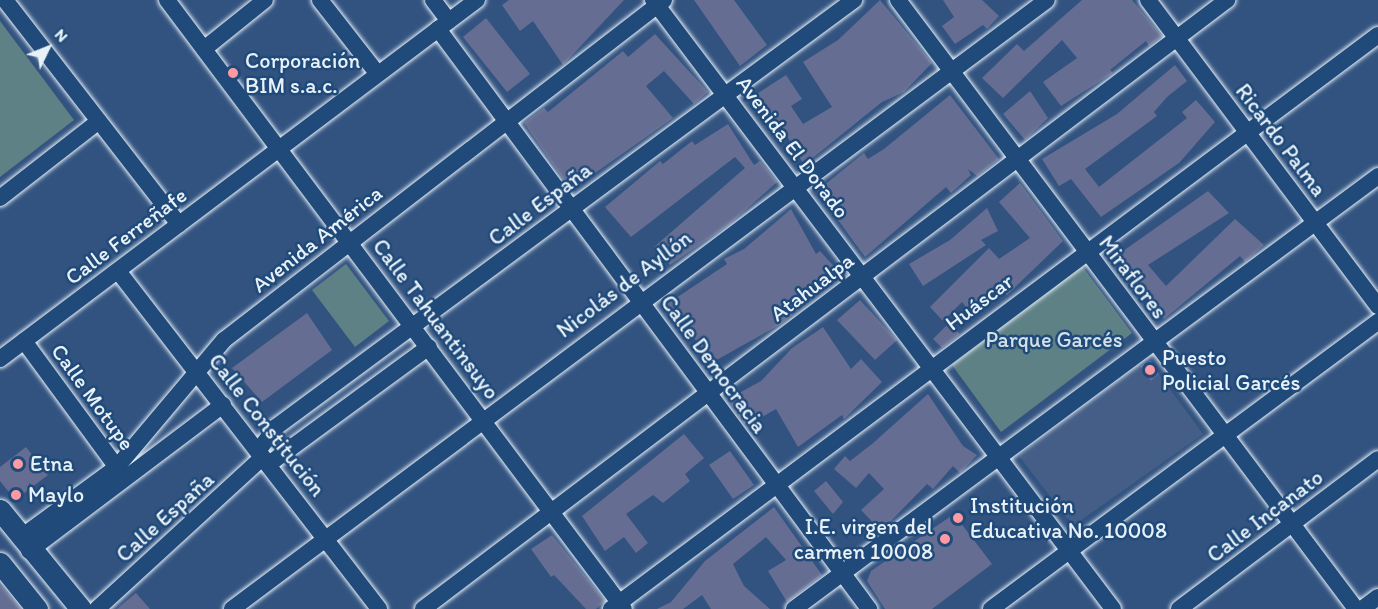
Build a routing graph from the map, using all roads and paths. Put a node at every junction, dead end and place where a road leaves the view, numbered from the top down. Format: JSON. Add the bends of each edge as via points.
{"nodes":[{"id":1,"x":5,"y":0,"type":"edge"},
{"id":2,"x":167,"y":0,"type":"edge"},
{"id":3,"x":265,"y":0,"type":"edge"},
{"id":4,"x":321,"y":0,"type":"edge"},
{"id":5,"x":433,"y":0,"type":"edge"},
{"id":6,"x":477,"y":0,"type":"edge"},
{"id":7,"x":854,"y":0,"type":"edge"},
{"id":8,"x":898,"y":0,"type":"edge"},
{"id":9,"x":1047,"y":0,"type":"edge"},
{"id":10,"x":1148,"y":0,"type":"edge"},
{"id":11,"x":1227,"y":0,"type":"edge"},
{"id":12,"x":658,"y":2,"type":"edge"},
{"id":13,"x":443,"y":25,"type":"junction"},
{"id":14,"x":1378,"y":35,"type":"edge"},
{"id":15,"x":1177,"y":38,"type":"junction"},
{"id":16,"x":204,"y":49,"type":"junction"},
{"id":17,"x":950,"y":69,"type":"junction"},
{"id":18,"x":377,"y":73,"type":"junction"},
{"id":19,"x":725,"y":95,"type":"junction"},
{"id":20,"x":505,"y":119,"type":"junction"},
{"id":21,"x":99,"y":121,"type":"junction"},
{"id":22,"x":1247,"y":132,"type":"junction"},
{"id":23,"x":280,"y":149,"type":"junction"},
{"id":24,"x":1016,"y":158,"type":"junction"},
{"id":25,"x":1378,"y":176,"type":"edge"},
{"id":26,"x":794,"y":186,"type":"junction"},
{"id":27,"x":0,"y":198,"type":"edge"},
{"id":28,"x":571,"y":208,"type":"junction"},
{"id":29,"x":1315,"y":222,"type":"junction"},
{"id":30,"x":179,"y":225,"type":"junction"},
{"id":31,"x":351,"y":242,"type":"junction"},
{"id":32,"x":1085,"y":250,"type":"junction"},
{"id":33,"x":118,"y":271,"type":"junction"},
{"id":34,"x":864,"y":276,"type":"junction"},
{"id":35,"x":639,"y":301,"type":"junction"},
{"id":36,"x":1378,"y":306,"type":"edge"},
{"id":37,"x":1378,"y":322,"type":"edge"},
{"id":38,"x":414,"y":326,"type":"junction"},
{"id":39,"x":24,"y":341,"type":"junction"},
{"id":40,"x":1153,"y":341,"type":"junction"},
{"id":41,"x":429,"y":347,"type":"junction"},
{"id":42,"x":0,"y":359,"type":"edge"},
{"id":43,"x":932,"y":366,"type":"junction"},
{"id":44,"x":196,"y":371,"type":"junction"},
{"id":45,"x":707,"y":393,"type":"junction"},
{"id":46,"x":223,"y":405,"type":"junction"},
{"id":47,"x":483,"y":420,"type":"junction"},
{"id":48,"x":1226,"y":436,"type":"junction"},
{"id":49,"x":264,"y":457,"type":"junction"},
{"id":50,"x":999,"y":457,"type":"junction"},
{"id":51,"x":1378,"y":459,"type":"edge"},
{"id":52,"x":121,"y":473,"type":"junction"},
{"id":53,"x":774,"y":484,"type":"junction"},
{"id":54,"x":0,"y":510,"type":"edge"},
{"id":55,"x":551,"y":511,"type":"junction"},
{"id":56,"x":1291,"y":523,"type":"junction"},
{"id":57,"x":326,"y":537,"type":"junction"},
{"id":58,"x":25,"y":544,"type":"junction"},
{"id":59,"x":1069,"y":550,"type":"junction"},
{"id":60,"x":0,"y":564,"type":"edge"},
{"id":61,"x":842,"y":573,"type":"junction"},
{"id":62,"x":1378,"y":597,"type":"edge"},
{"id":63,"x":618,"y":607,"type":"edge"},
{"id":64,"x":37,"y":609,"type":"edge"},
{"id":65,"x":81,"y":609,"type":"edge"},
{"id":66,"x":97,"y":609,"type":"edge"},
{"id":67,"x":232,"y":609,"type":"edge"},
{"id":68,"x":379,"y":609,"type":"edge"},
{"id":69,"x":423,"y":609,"type":"edge"},
{"id":70,"x":794,"y":609,"type":"edge"},
{"id":71,"x":869,"y":609,"type":"edge"},
{"id":72,"x":991,"y":609,"type":"edge"},
{"id":73,"x":1113,"y":609,"type":"edge"},
{"id":74,"x":1179,"y":609,"type":"edge"},
{"id":75,"x":1356,"y":609,"type":"edge"},
{"id":76,"x":1362,"y":609,"type":"edge"}],
"edges":[{"from":1,"to":21,"type":"street"},
{"from":2,"to":16,"type":"street","name":"Calle Tahuantinsuyo"},
{"from":3,"to":16,"type":"street"},
{"from":4,"to":18,"type":"street"},
{"from":5,"to":13,"type":"street","name":"Calle Democracia"},
{"from":6,"to":13,"type":"street","name":"Calle Ferreñafe"},
{"from":7,"to":19,"type":"street","name":"Calle España"},
{"from":8,"to":17,"type":"street","name":"Miraflores"},
{"from":9,"to":17,"type":"street","name":"Nicolás de Ayllón"},
{"from":10,"to":15,"type":"street","name":"Ricardo Palma"},
{"from":11,"to":15,"type":"street","name":"Atahualpa"},
{"from":12,"to":19,"type":"street","name":"Avenida El Dorado"},
{"from":12,"to":20,"type":"street","name":"Avenida América"},
{"from":13,"to":18,"type":"street","name":"Calle Ferreñafe"},
{"from":13,"to":20,"type":"street","name":"Calle Democracia"},
{"from":14,"to":22,"type":"street","name":"Huáscar"},
{"from":15,"to":22,"type":"street","name":"Ricardo Palma"},
{"from":15,"to":24,"type":"street","name":"Atahualpa"},
{"from":16,"to":23,"type":"street","name":"Calle Tahuantinsuyo"},
{"from":17,"to":24,"type":"street","name":"Miraflores"},
{"from":17,"to":26,"type":"street","name":"Nicolás de Ayllón"},
{"from":18,"to":23,"type":"street","name":"Calle Ferreñafe"},
{"from":19,"to":26,"type":"street","name":"Avenida El Dorado"},
{"from":19,"to":28,"type":"street","name":"Calle España"},
{"from":20,"to":28,"type":"street","name":"Calle Democracia"},
{"from":20,"to":31,"type":"street","name":"Avenida América"},
{"from":21,"to":27,"type":"street"},
{"from":21,"to":30,"type":"street"},
{"from":22,"to":29,"type":"street","name":"Ricardo Palma"},
{"from":22,"to":32,"type":"street","name":"Huáscar"},
{"from":23,"to":30,"type":"street","name":"Calle Ferreñafe"},
{"from":23,"to":31,"type":"street","name":"Calle Tahuantinsuyo"},
{"from":24,"to":32,"type":"street","name":"Miraflores"},
{"from":24,"to":34,"type":"street","name":"Atahualpa"},
{"from":25,"to":29,"type":"street"},
{"from":26,"to":34,"type":"street","name":"Avenida El Dorado"},
{"from":26,"to":35,"type":"street","name":"Nicolás de Ayllón"},
{"from":28,"to":35,"type":"street","name":"Calle Democracia"},
{"from":28,"to":38,"type":"street","name":"Calle España"},
{"from":29,"to":36,"type":"street","name":"Ricardo Palma"},
{"from":29,"to":40,"type":"street"},
{"from":30,"to":33,"type":"street","name":"Calle Ferreñafe"},
{"from":31,"to":38,"type":"street","name":"Calle Tahuantinsuyo"},
{"from":31,"to":44,"type":"street","name":"Avenida América","via":[[224,340]]},
{"from":32,"to":40,"type":"street","name":"Miraflores"},
{"from":32,"to":43,"type":"street","name":"Huáscar"},
{"from":33,"to":39,"type":"street","name":"Calle Ferreñafe"},
{"from":33,"to":44,"type":"street","name":"Calle Constitución"},
{"from":34,"to":43,"type":"street","name":"Avenida El Dorado"},
{"from":34,"to":45,"type":"street","name":"Atahualpa"},
{"from":35,"to":45,"type":"street","name":"Calle Democracia"},
{"from":35,"to":47,"type":"street","name":"Nicolás de Ayllón"},
{"from":37,"to":48,"type":"street"},
{"from":38,"to":41,"type":"street","name":"Calle Tahuantinsuyo"},
{"from":38,"to":49,"type":"street","name":"Calle España","via":[[276,427]]},
{"from":39,"to":42,"type":"street","name":"Calle Ferreñafe"},
{"from":39,"to":52,"type":"street","name":"Calle Motupe"},
{"from":40,"to":48,"type":"street","name":"Miraflores"},
{"from":40,"to":50,"type":"street"},
{"from":41,"to":47,"type":"street","name":"Calle Tahuantinsuyo"},
{"from":41,"to":49,"type":"street","name":"Calle España"},
{"from":43,"to":50,"type":"street","name":"Avenida El Dorado"},
{"from":43,"to":53,"type":"street","name":"Huáscar"},
{"from":44,"to":46,"type":"street","name":"Calle Constitución"},
{"from":44,"to":52,"type":"street","name":"Avenida América"},
{"from":45,"to":53,"type":"street","name":"Calle Democracia"},
{"from":45,"to":55,"type":"street","name":"Atahualpa"},
{"from":46,"to":49,"type":"street","name":"Calle Constitución"},
{"from":46,"to":52,"type":"street","name":"Avenida América"},
{"from":47,"to":55,"type":"street","name":"Calle Tahuantinsuyo"},
{"from":47,"to":57,"type":"street","name":"Nicolás de Ayllón"},
{"from":48,"to":56,"type":"street","name":"Miraflores"},
{"from":48,"to":59,"type":"street"},
{"from":49,"to":57,"type":"street","name":"Calle Constitución"},
{"from":49,"to":66,"type":"street","name":"Calle España"},
{"from":50,"to":59,"type":"street","name":"Avenida El Dorado"},
{"from":50,"to":61,"type":"street"},
{"from":51,"to":56,"type":"street","name":"Calle Incanato"},
{"from":52,"to":58,"type":"street","name":"Avenida América"},
{"from":53,"to":61,"type":"street","name":"Calle Democracia"},
{"from":53,"to":63,"type":"street","name":"Huáscar"},
{"from":54,"to":58,"type":"main road"},
{"from":55,"to":63,"type":"street","name":"Calle Tahuantinsuyo"},
{"from":55,"to":69,"type":"street","name":"Atahualpa"},
{"from":56,"to":74,"type":"street","name":"Calle Incanato"},
{"from":56,"to":75,"type":"street","name":"Miraflores"},
{"from":57,"to":67,"type":"street","name":"Nicolás de Ayllón"},
{"from":57,"to":68,"type":"street","name":"Calle Constitución"},
{"from":58,"to":60,"type":"main road"},
{"from":58,"to":65,"type":"main road"},
{"from":59,"to":72,"type":"street"},
{"from":59,"to":73,"type":"street","name":"Avenida El Dorado"},
{"from":60,"to":64,"type":"main road"},
{"from":61,"to":70,"type":"street"},
{"from":61,"to":71,"type":"street","name":"Calle Democracia"},
{"from":62,"to":76,"type":"street"}]}
